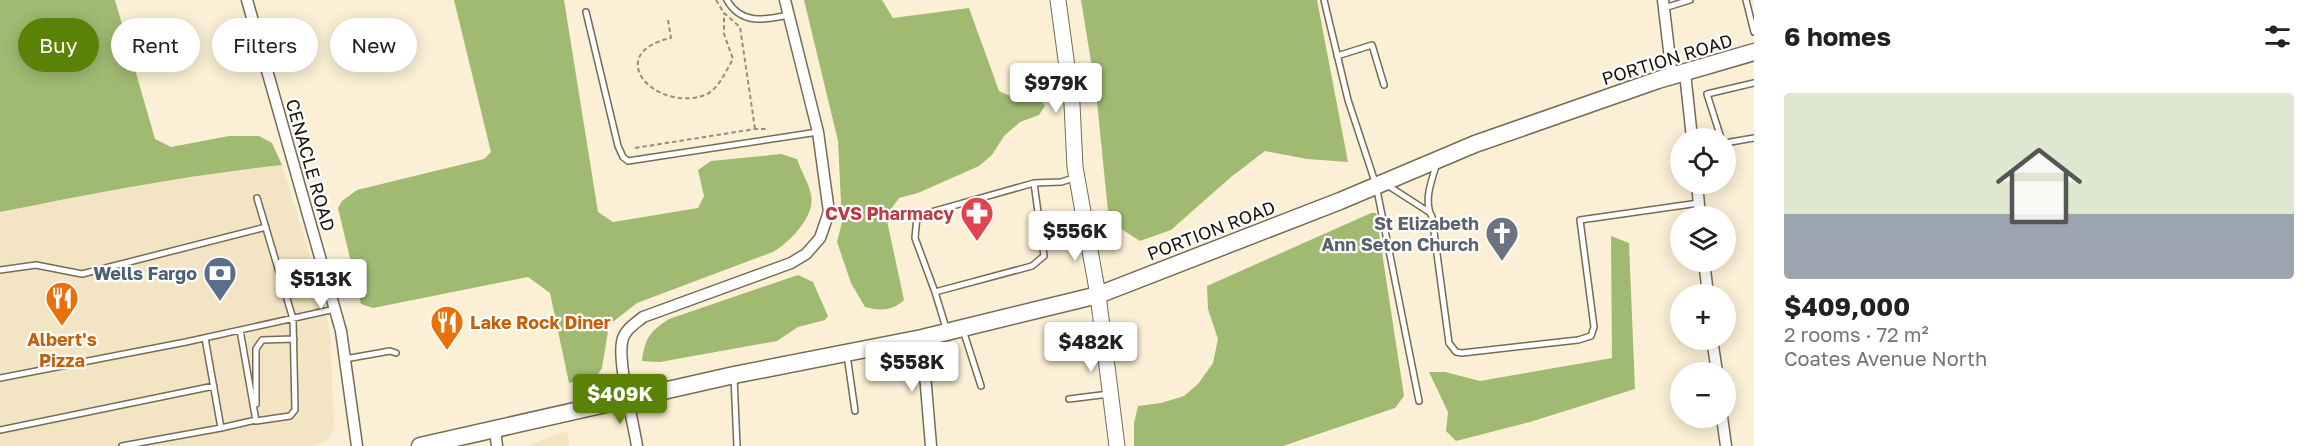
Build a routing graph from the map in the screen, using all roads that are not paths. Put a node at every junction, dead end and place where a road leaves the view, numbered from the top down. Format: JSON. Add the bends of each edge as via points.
{"nodes":[{"id":1,"x":247,"y":0,"type":"edge"},
{"id":2,"x":727,"y":0,"type":"edge"},
{"id":3,"x":785,"y":0,"type":"edge"},
{"id":4,"x":1058,"y":0,"type":"edge"},
{"id":5,"x":1324,"y":0,"type":"edge"},
{"id":6,"x":1690,"y":0,"type":"edge"},
{"id":7,"x":1746,"y":0,"type":"edge"},
{"id":8,"x":1663,"y":4,"type":"edge"},
{"id":9,"x":586,"y":12,"type":"dead end"},
{"id":10,"x":789,"y":15,"type":"junction"},
{"id":11,"x":1754,"y":32,"type":"edge"},
{"id":12,"x":1754,"y":52,"type":"edge"},
{"id":13,"x":1337,"y":56,"type":"junction"},
{"id":14,"x":1679,"y":74,"type":"junction"},
{"id":15,"x":1754,"y":83,"type":"edge"},
{"id":16,"x":1384,"y":85,"type":"dead end"},
{"id":17,"x":1690,"y":128,"type":"edge"},
{"id":18,"x":1718,"y":128,"type":"edge"},
{"id":19,"x":818,"y":132,"type":"junction"},
{"id":20,"x":1754,"y":138,"type":"edge"},
{"id":21,"x":1736,"y":140,"type":"edge"},
{"id":22,"x":1438,"y":160,"type":"junction"},
{"id":23,"x":1076,"y":178,"type":"junction"},
{"id":24,"x":1034,"y":183,"type":"junction"},
{"id":25,"x":1380,"y":184,"type":"junction"},
{"id":26,"x":1698,"y":194,"type":"edge"},
{"id":27,"x":257,"y":198,"type":"dead end"},
{"id":28,"x":1699,"y":203,"type":"junction"},
{"id":29,"x":1699,"y":206,"type":"edge"},
{"id":30,"x":1429,"y":212,"type":"junction"},
{"id":31,"x":266,"y":227,"type":"junction"},
{"id":32,"x":0,"y":270,"type":"edge"},
{"id":33,"x":935,"y":292,"type":"junction"},
{"id":34,"x":1098,"y":295,"type":"junction"},
{"id":35,"x":335,"y":309,"type":"junction"},
{"id":36,"x":293,"y":319,"type":"junction"},
{"id":37,"x":240,"y":330,"type":"junction"},
{"id":38,"x":955,"y":330,"type":"junction"},
{"id":39,"x":205,"y":338,"type":"junction"},
{"id":40,"x":922,"y":338,"type":"junction"},
{"id":41,"x":294,"y":339,"type":"junction"},
{"id":42,"x":396,"y":353,"type":"dead end"},
{"id":43,"x":847,"y":353,"type":"junction"},
{"id":44,"x":345,"y":359,"type":"junction"},
{"id":45,"x":734,"y":375,"type":"junction"},
{"id":46,"x":0,"y":378,"type":"edge"},
{"id":47,"x":214,"y":386,"type":"junction"},
{"id":48,"x":981,"y":386,"type":"dead end"},
{"id":49,"x":1111,"y":394,"type":"junction"},
{"id":50,"x":1069,"y":399,"type":"dead end"},
{"id":51,"x":628,"y":400,"type":"junction"},
{"id":52,"x":1419,"y":401,"type":"dead end"},
{"id":53,"x":855,"y":411,"type":"dead end"},
{"id":54,"x":256,"y":421,"type":"junction"},
{"id":55,"x":221,"y":428,"type":"junction"},
{"id":56,"x":1724,"y":428,"type":"edge"},
{"id":57,"x":0,"y":430,"type":"edge"},
{"id":58,"x":496,"y":438,"type":"edge"},
{"id":59,"x":122,"y":446,"type":"edge"},
{"id":60,"x":357,"y":446,"type":"edge"},
{"id":61,"x":420,"y":446,"type":"edge"},
{"id":62,"x":637,"y":446,"type":"edge"},
{"id":63,"x":737,"y":446,"type":"edge"},
{"id":64,"x":931,"y":446,"type":"edge"},
{"id":65,"x":1117,"y":446,"type":"edge"},
{"id":66,"x":1726,"y":446,"type":"edge"}],
"edges":[{"from":1,"to":35,"type":"street","name":"CENACLE ROAD"},
{"from":2,"to":10,"type":"lane","via":[[741,16],[756,21]]},
{"from":3,"to":10,"type":"street"},
{"from":4,"to":23,"type":"street","via":[[1072,104]]},
{"from":5,"to":13,"type":"lane"},
{"from":6,"to":8,"type":"lane"},
{"from":7,"to":11,"type":"lane"},
{"from":8,"to":14,"type":"street"},
{"from":9,"to":19,"type":"lane","via":[[618,146],[628,161]]},
{"from":10,"to":19,"type":"street"},
{"from":12,"to":14,"type":"main road","name":"PORTION ROAD"},
{"from":13,"to":16,"type":"lane","via":[[1372,45]]},
{"from":13,"to":25,"type":"lane","via":[[1348,100]]},
{"from":14,"to":17,"type":"street"},
{"from":14,"to":22,"type":"main road","name":"PORTION ROAD"},
{"from":15,"to":18,"type":"lane","via":[[1707,94]]},
{"from":19,"to":51,"type":"street","via":[[829,212],[820,238],[806,254],[791,262],[643,317],[629,328],[622,341]]},
{"from":20,"to":21,"type":"lane"},
{"from":22,"to":25,"type":"main road","name":"PORTION ROAD"},
{"from":22,"to":30,"type":"lane","via":[[1430,184]]},
{"from":23,"to":24,"type":"lane"},
{"from":23,"to":34,"type":"street"},
{"from":24,"to":33,"type":"lane","via":[[1044,256],[1032,266]]},
{"from":24,"to":33,"type":"lane","via":[[917,216],[915,238]]},
{"from":25,"to":30,"type":"lane"},
{"from":25,"to":34,"type":"main road","name":"PORTION ROAD"},
{"from":25,"to":52,"type":"lane"},
{"from":26,"to":28,"type":"street"},
{"from":27,"to":31,"type":"lane"},
{"from":28,"to":29,"type":"street"},
{"from":28,"to":30,"type":"lane","via":[[1580,220],[1594,327],[1591,336],[1462,353],[1449,344]]},
{"from":31,"to":32,"type":"lane","via":[[82,274],[36,265]]},
{"from":31,"to":36,"type":"lane"},
{"from":33,"to":38,"type":"lane"},
{"from":34,"to":38,"type":"main road","name":"PORTION ROAD"},
{"from":34,"to":49,"type":"street"},
{"from":35,"to":36,"type":"lane"},
{"from":35,"to":44,"type":"street","name":"CENACLE ROAD"},
{"from":36,"to":37,"type":"lane"},
{"from":36,"to":41,"type":"lane"},
{"from":37,"to":39,"type":"lane"},
{"from":37,"to":54,"type":"lane"},
{"from":38,"to":40,"type":"main road","name":"PORTION ROAD"},
{"from":38,"to":48,"type":"lane"},
{"from":39,"to":46,"type":"lane"},
{"from":39,"to":47,"type":"lane"},
{"from":40,"to":43,"type":"main road","name":"PORTION ROAD"},
{"from":40,"to":64,"type":"street"},
{"from":41,"to":54,"type":"lane","via":[[295,410],[290,416]]},
{"from":41,"to":54,"type":"lane","via":[[258,343]]},
{"from":42,"to":44,"type":"lane","via":[[361,354]]},
{"from":43,"to":45,"type":"main road","name":"PORTION ROAD"},
{"from":43,"to":53,"type":"lane"},
{"from":44,"to":60,"type":"street","name":"CENACLE ROAD"},
{"from":45,"to":51,"type":"main road","name":"PORTION ROAD"},
{"from":45,"to":63,"type":"lane"},
{"from":47,"to":55,"type":"lane"},
{"from":47,"to":57,"type":"lane"},
{"from":49,"to":50,"type":"lane"},
{"from":49,"to":65,"type":"street"},
{"from":51,"to":58,"type":"main road","name":"PORTION ROAD"},
{"from":51,"to":62,"type":"street"},
{"from":54,"to":55,"type":"lane"},
{"from":55,"to":59,"type":"lane"},
{"from":56,"to":66,"type":"street"},
{"from":58,"to":61,"type":"main road","name":"PORTION ROAD"}]}
